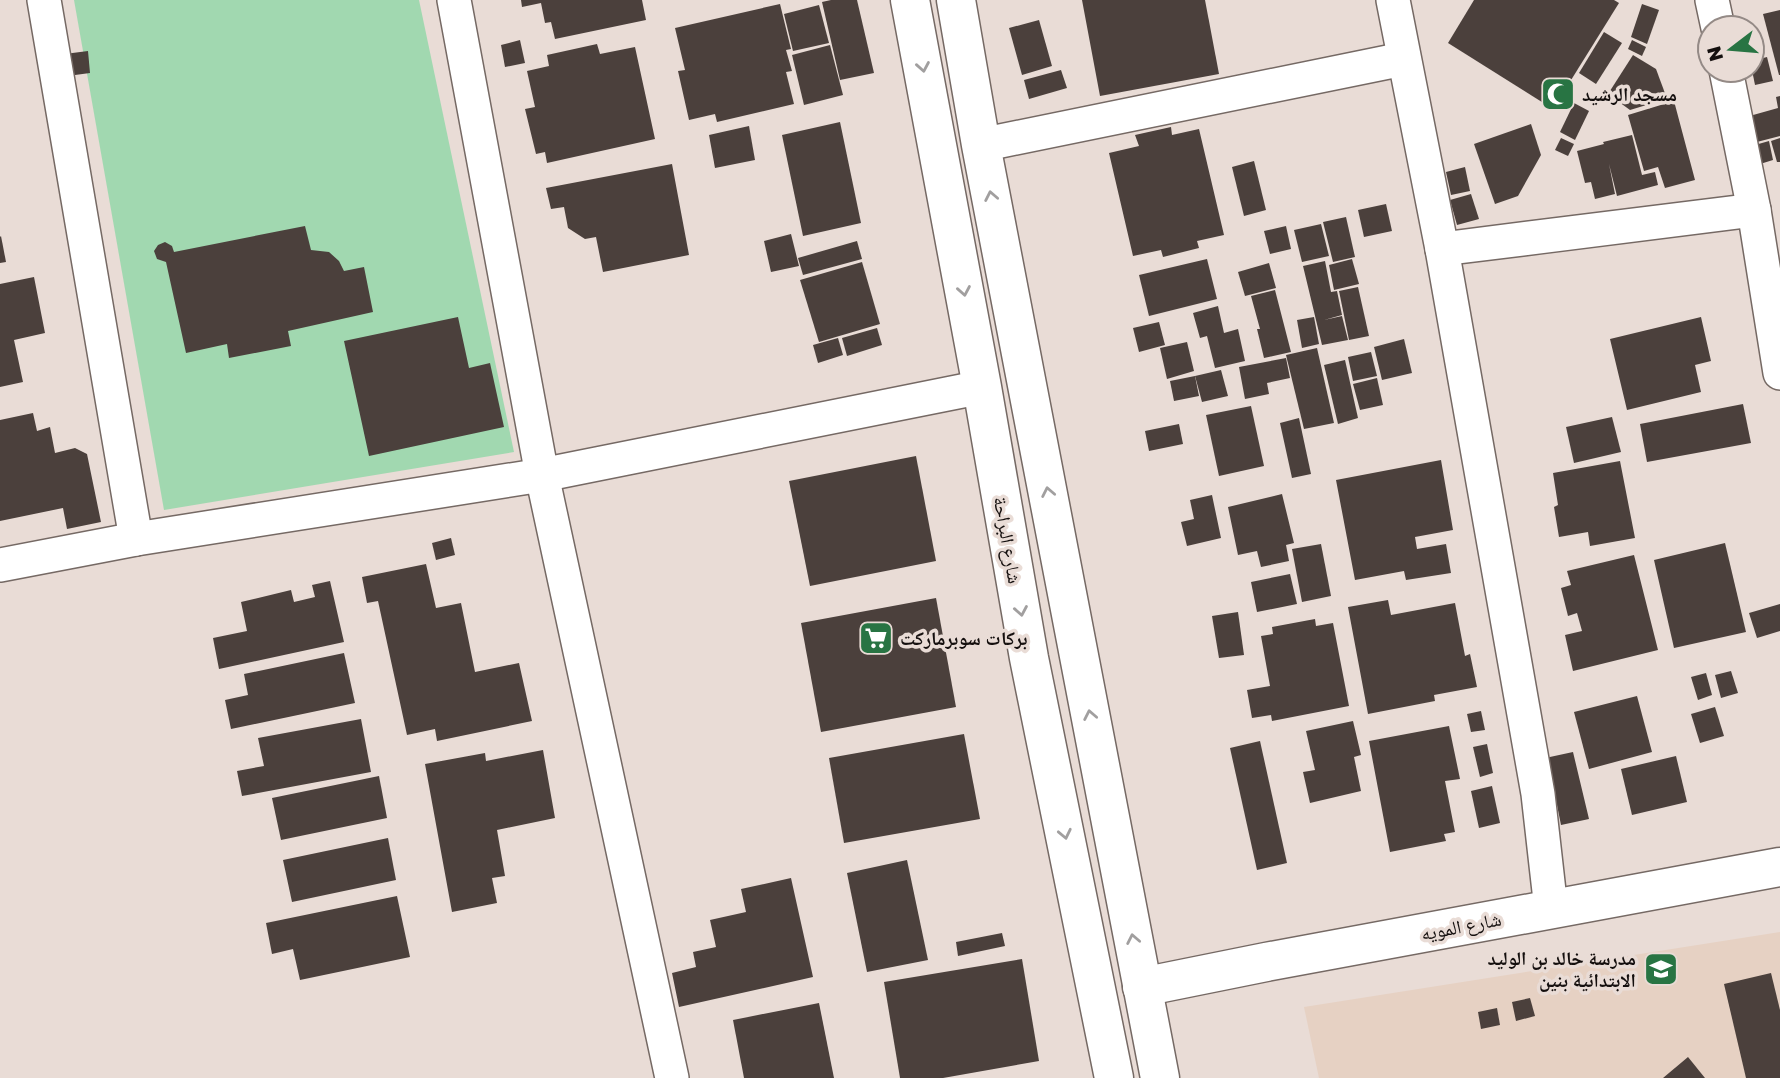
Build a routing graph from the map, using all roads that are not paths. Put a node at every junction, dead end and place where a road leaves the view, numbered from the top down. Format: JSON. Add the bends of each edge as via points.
{"nodes":[{"id":1,"x":44,"y":0,"type":"edge"},
{"id":2,"x":454,"y":0,"type":"edge"},
{"id":3,"x":909,"y":0,"type":"edge"},
{"id":4,"x":956,"y":0,"type":"edge"},
{"id":5,"x":1392,"y":0,"type":"edge"},
{"id":6,"x":1403,"y":59,"type":"junction"},
{"id":7,"x":1729,"y":84,"type":"edge"},
{"id":8,"x":981,"y":145,"type":"junction"},
{"id":9,"x":1754,"y":210,"type":"junction"},
{"id":10,"x":1442,"y":249,"type":"junction"},
{"id":11,"x":1780,"y":373,"type":"edge"},
{"id":12,"x":982,"y":387,"type":"junction"},
{"id":13,"x":542,"y":475,"type":"junction"},
{"id":14,"x":136,"y":540,"type":"junction"},
{"id":15,"x":0,"y":565,"type":"edge"},
{"id":16,"x":1780,"y":867,"type":"edge"},
{"id":17,"x":1551,"y":909,"type":"junction"},
{"id":18,"x":1142,"y":987,"type":"junction"},
{"id":19,"x":672,"y":1078,"type":"edge"},
{"id":20,"x":1114,"y":1078,"type":"edge"},
{"id":21,"x":1160,"y":1078,"type":"edge"}],
"edges":[{"from":1,"to":14,"type":"street"},
{"from":2,"to":13,"type":"street"},
{"from":3,"to":12,"type":"street","name":"شارع البراحة","one_way":true},
{"from":4,"to":8,"type":"street"},
{"from":5,"to":6,"type":"street"},
{"from":6,"to":8,"type":"street"},
{"from":6,"to":10,"type":"street"},
{"from":7,"to":9,"type":"street"},
{"from":18,"to":8,"type":"street","one_way":true},
{"from":9,"to":10,"type":"street"},
{"from":9,"to":11,"type":"street"},
{"from":10,"to":17,"type":"street","via":[[1538,793]]},
{"from":12,"to":13,"type":"street"},
{"from":12,"to":20,"type":"street","name":"شارع البراحة","one_way":true,"via":[[1029,658]]},
{"from":13,"to":14,"type":"street"},
{"from":13,"to":19,"type":"street"},
{"from":14,"to":15,"type":"street"},
{"from":16,"to":17,"type":"street","name":"شارع المويه"},
{"from":17,"to":18,"type":"street","name":"شارع المويه"},
{"from":18,"to":21,"type":"street"}]}
